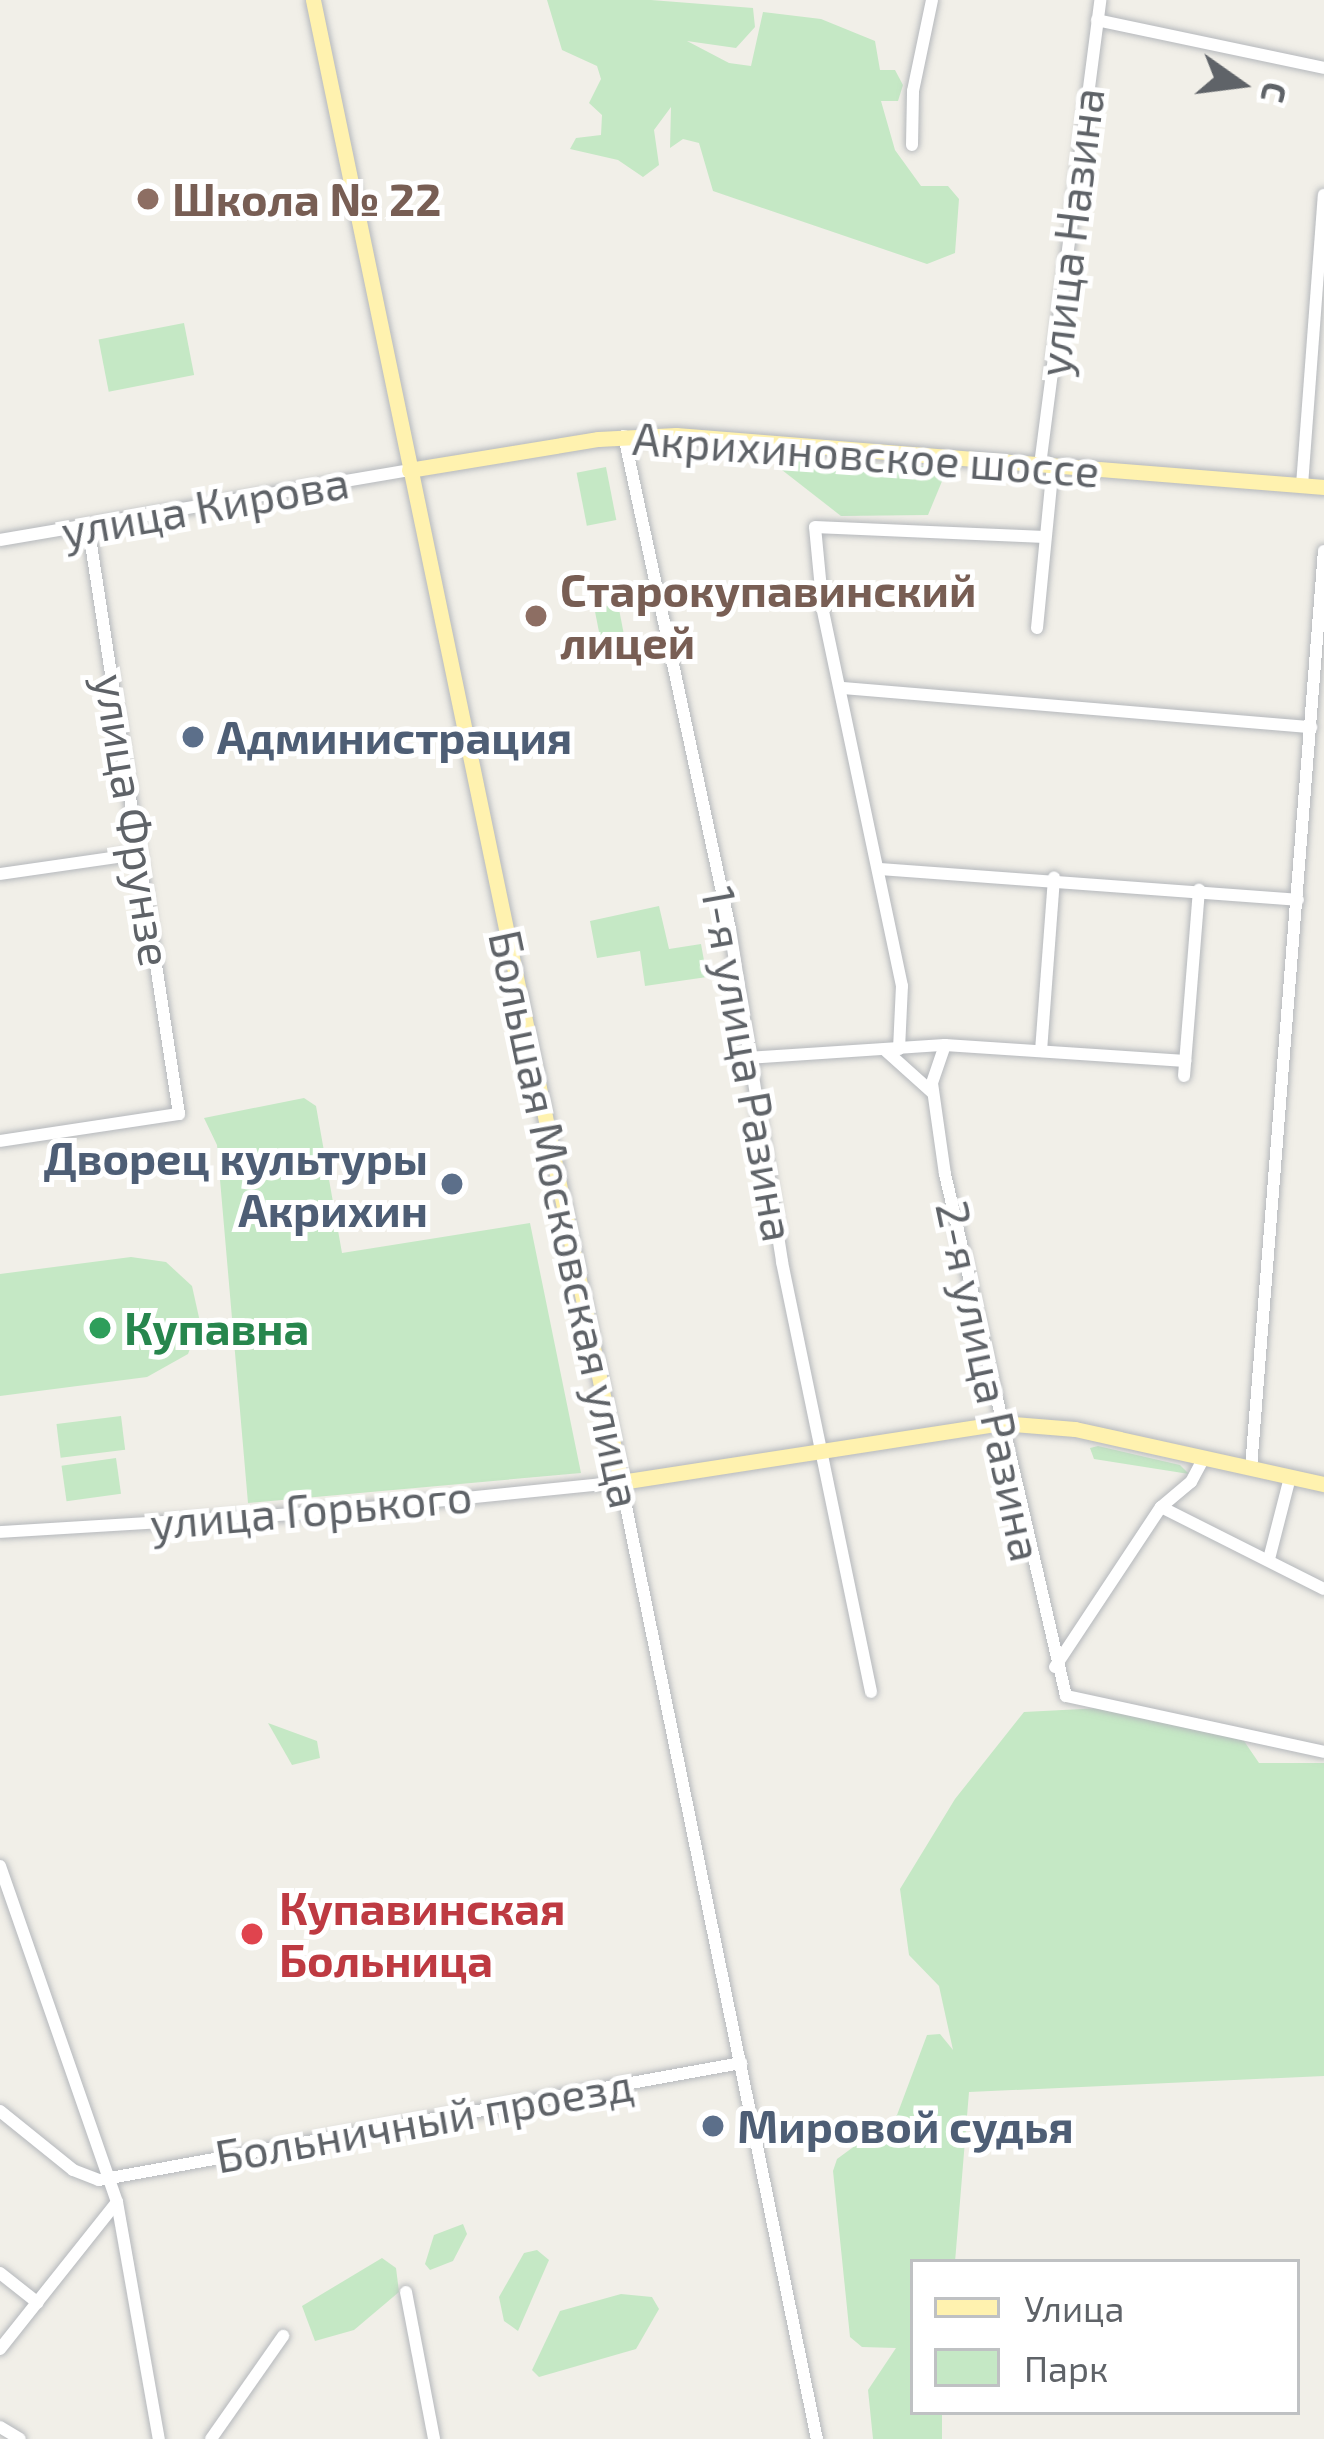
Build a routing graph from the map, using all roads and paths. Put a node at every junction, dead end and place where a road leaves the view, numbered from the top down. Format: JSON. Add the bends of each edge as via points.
{"nodes":[{"id":1,"x":313,"y":0,"type":"edge"},
{"id":2,"x":932,"y":0,"type":"edge"},
{"id":3,"x":1100,"y":0,"type":"edge"},
{"id":4,"x":1097,"y":20,"type":"junction"},
{"id":5,"x":1324,"y":68,"type":"edge"},
{"id":6,"x":912,"y":145,"type":"dead end"},
{"id":7,"x":1324,"y":195,"type":"edge"},
{"id":8,"x":624,"y":436,"type":"junction"},
{"id":9,"x":1047,"y":465,"type":"junction"},
{"id":10,"x":409,"y":470,"type":"junction"},
{"id":11,"x":1302,"y":485,"type":"junction"},
{"id":12,"x":1324,"y":487,"type":"edge"},
{"id":13,"x":88,"y":525,"type":"junction"},
{"id":14,"x":1045,"y":537,"type":"junction"},
{"id":15,"x":0,"y":540,"type":"edge"},
{"id":16,"x":1324,"y":551,"type":"edge"},
{"id":17,"x":1037,"y":628,"type":"dead end"},
{"id":18,"x":843,"y":688,"type":"junction"},
{"id":19,"x":1312,"y":727,"type":"junction"},
{"id":20,"x":139,"y":854,"type":"junction"},
{"id":21,"x":879,"y":869,"type":"junction"},
{"id":22,"x":0,"y":874,"type":"edge"},
{"id":23,"x":1054,"y":877,"type":"junction"},
{"id":24,"x":1199,"y":890,"type":"junction"},
{"id":25,"x":1298,"y":900,"type":"junction"},
{"id":26,"x":946,"y":1045,"type":"junction"},
{"id":27,"x":892,"y":1049,"type":"junction"},
{"id":28,"x":1041,"y":1051,"type":"junction"},
{"id":29,"x":747,"y":1058,"type":"junction"},
{"id":30,"x":1185,"y":1061,"type":"junction"},
{"id":31,"x":1184,"y":1076,"type":"dead end"},
{"id":32,"x":933,"y":1093,"type":"junction"},
{"id":33,"x":0,"y":1142,"type":"edge"},
{"id":34,"x":1001,"y":1423,"type":"junction"},
{"id":35,"x":820,"y":1446,"type":"junction"},
{"id":36,"x":1204,"y":1457,"type":"junction"},
{"id":37,"x":1251,"y":1468,"type":"junction"},
{"id":38,"x":1290,"y":1477,"type":"junction"},
{"id":39,"x":621,"y":1482,"type":"junction"},
{"id":40,"x":1324,"y":1484,"type":"edge"},
{"id":41,"x":1161,"y":1508,"type":"junction"},
{"id":42,"x":0,"y":1532,"type":"edge"},
{"id":43,"x":1269,"y":1559,"type":"junction"},
{"id":44,"x":1324,"y":1589,"type":"edge"},
{"id":45,"x":1054,"y":1667,"type":"junction"},
{"id":46,"x":871,"y":1692,"type":"dead end"},
{"id":47,"x":1324,"y":1752,"type":"edge"},
{"id":48,"x":0,"y":1866,"type":"edge"},
{"id":49,"x":741,"y":2063,"type":"junction"},
{"id":50,"x":0,"y":2111,"type":"edge"},
{"id":51,"x":108,"y":2177,"type":"junction"},
{"id":52,"x":117,"y":2202,"type":"junction"},
{"id":53,"x":0,"y":2273,"type":"edge"},
{"id":54,"x":406,"y":2291,"type":"dead end"},
{"id":55,"x":38,"y":2303,"type":"junction"},
{"id":56,"x":283,"y":2336,"type":"dead end"},
{"id":57,"x":0,"y":2349,"type":"edge"},
{"id":58,"x":0,"y":2427,"type":"edge"},
{"id":59,"x":20,"y":2439,"type":"edge"},
{"id":60,"x":159,"y":2439,"type":"edge"},
{"id":61,"x":211,"y":2439,"type":"edge"},
{"id":62,"x":434,"y":2439,"type":"edge"},
{"id":63,"x":817,"y":2439,"type":"edge"}],
"edges":[{"from":1,"to":10,"type":"main road","name":"Большая Московская улица"},
{"from":2,"to":6,"type":"street","via":[[913,92]]},
{"from":3,"to":4,"type":"street","name":"улица Назина"},
{"from":4,"to":5,"type":"street"},
{"from":4,"to":9,"type":"street","name":"улица Назина"},
{"from":7,"to":11,"type":"street"},
{"from":8,"to":9,"type":"main road","name":"Акрихиновское шоссе"},
{"from":8,"to":10,"type":"main road","name":"Акрихиновское шоссе"},
{"from":8,"to":29,"type":"street","name":"1-я улица Разина","via":[[730,929]]},
{"from":9,"to":11,"type":"main road","name":"Акрихиновское шоссе"},
{"from":9,"to":14,"type":"street","name":"улица Назина"},
{"from":10,"to":13,"type":"street","name":"улица Кирова"},
{"from":10,"to":39,"type":"main road","name":"Большая Московская улица"},
{"from":11,"to":12,"type":"main road","name":"Акрихиновское шоссе"},
{"from":13,"to":15,"type":"street","name":"улица Кирова"},
{"from":13,"to":20,"type":"street","name":"улица Фрунзе"},
{"from":14,"to":17,"type":"street","name":"улица Назина"},
{"from":14,"to":18,"type":"street","via":[[814,527]]},
{"from":16,"to":19,"type":"street"},
{"from":18,"to":19,"type":"street"},
{"from":18,"to":21,"type":"street"},
{"from":19,"to":25,"type":"street"},
{"from":20,"to":22,"type":"street"},
{"from":20,"to":33,"type":"street","name":"улица Фрунзе","via":[[179,1114]]},
{"from":21,"to":23,"type":"street"},
{"from":21,"to":27,"type":"street","via":[[902,986]]},
{"from":23,"to":24,"type":"street"},
{"from":23,"to":28,"type":"street"},
{"from":24,"to":25,"type":"street"},
{"from":24,"to":30,"type":"street"},
{"from":25,"to":37,"type":"street"},
{"from":26,"to":27,"type":"street"},
{"from":26,"to":28,"type":"street"},
{"from":26,"to":32,"type":"street","name":"2-я улица Разина"},
{"from":27,"to":29,"type":"street"},
{"from":27,"to":32,"type":"street"},
{"from":28,"to":30,"type":"street"},
{"from":29,"to":35,"type":"street","name":"1-я улица Разина"},
{"from":30,"to":31,"type":"street"},
{"from":32,"to":34,"type":"street","name":"2-я улица Разина"},
{"from":34,"to":35,"type":"main road"},
{"from":34,"to":36,"type":"main road","via":[[1075,1429]]},
{"from":34,"to":45,"type":"street","name":"2-я улица Разина"},
{"from":35,"to":39,"type":"main road"},
{"from":35,"to":46,"type":"street","name":"1-я улица Разина"},
{"from":36,"to":37,"type":"main road"},
{"from":36,"to":41,"type":"street","via":[[1191,1482]]},
{"from":37,"to":38,"type":"main road"},
{"from":38,"to":40,"type":"main road"},
{"from":38,"to":43,"type":"street"},
{"from":39,"to":42,"type":"street","name":"улица Горького","via":[[328,1512]]},
{"from":39,"to":49,"type":"street","name":"Большая Московская улица"},
{"from":41,"to":43,"type":"street"},
{"from":41,"to":45,"type":"street"},
{"from":43,"to":44,"type":"street"},
{"from":45,"to":47,"type":"street","via":[[1066,1696],[1078,1702],[1127,1704]]},
{"from":48,"to":51,"type":"street"},
{"from":49,"to":51,"type":"street","name":"Больничный проезд"},
{"from":49,"to":63,"type":"street","name":"Большая Московская улица"},
{"from":50,"to":51,"type":"street","via":[[73,2170],[90,2180]]},
{"from":51,"to":52,"type":"street"},
{"from":52,"to":55,"type":"street"},
{"from":52,"to":60,"type":"street"},
{"from":53,"to":55,"type":"street"},
{"from":54,"to":62,"type":"street"},
{"from":55,"to":57,"type":"street"},
{"from":56,"to":61,"type":"street"},
{"from":58,"to":59,"type":"street"}]}
